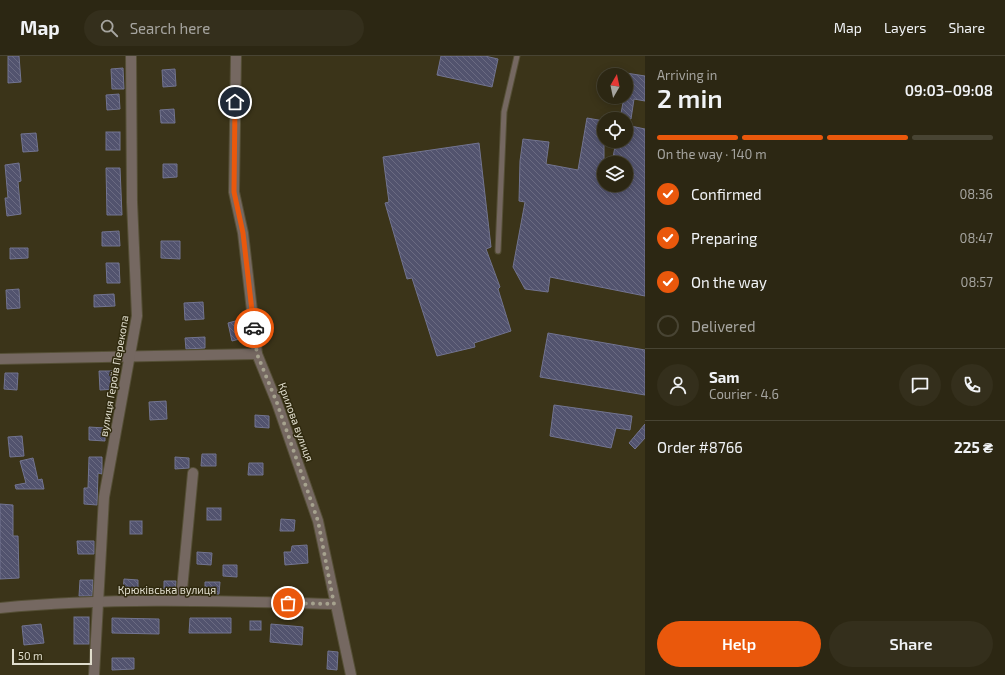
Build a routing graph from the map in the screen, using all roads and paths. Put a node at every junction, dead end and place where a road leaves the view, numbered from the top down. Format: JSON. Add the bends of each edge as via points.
{"nodes":[{"id":1,"x":131,"y":56,"type":"edge"},
{"id":2,"x":236,"y":56,"type":"edge"},
{"id":3,"x":517,"y":56,"type":"edge"},
{"id":4,"x":498,"y":251,"type":"dead end"},
{"id":5,"x":257,"y":354,"type":"junction"},
{"id":6,"x":129,"y":357,"type":"junction"},
{"id":7,"x":0,"y":359,"type":"edge"},
{"id":8,"x":193,"y":473,"type":"dead end"},
{"id":9,"x":181,"y":600,"type":"junction"},
{"id":10,"x":97,"y":602,"type":"junction"},
{"id":11,"x":334,"y":604,"type":"junction"},
{"id":12,"x":0,"y":608,"type":"edge"},
{"id":13,"x":94,"y":675,"type":"edge"},
{"id":14,"x":351,"y":675,"type":"edge"}],
"edges":[{"from":1,"to":6,"type":"street","name":"вулиця Героїв Перекопа","via":[[132,202],[137,316]]},
{"from":2,"to":5,"type":"street","name":"Крилова вулиця","via":[[234,192],[243,233]]},
{"from":3,"to":4,"type":"lane","via":[[504,112]]},
{"from":5,"to":6,"type":"street"},
{"from":5,"to":11,"type":"street","name":"Крилова вулиця","via":[[318,521]]},
{"from":6,"to":7,"type":"street"},
{"from":6,"to":10,"type":"street","name":"вулиця Героїв Перекопа","via":[[104,497]]},
{"from":8,"to":9,"type":"street"},
{"from":9,"to":10,"type":"street","name":"Крюківська вулиця"},
{"from":9,"to":11,"type":"street","name":"Крюківська вулиця"},
{"from":10,"to":12,"type":"street","name":"Крюківська вулиця"},
{"from":10,"to":13,"type":"street","name":"вулиця Героїв Перекопа"},
{"from":11,"to":14,"type":"street","name":"Крилова вулиця"}]}
